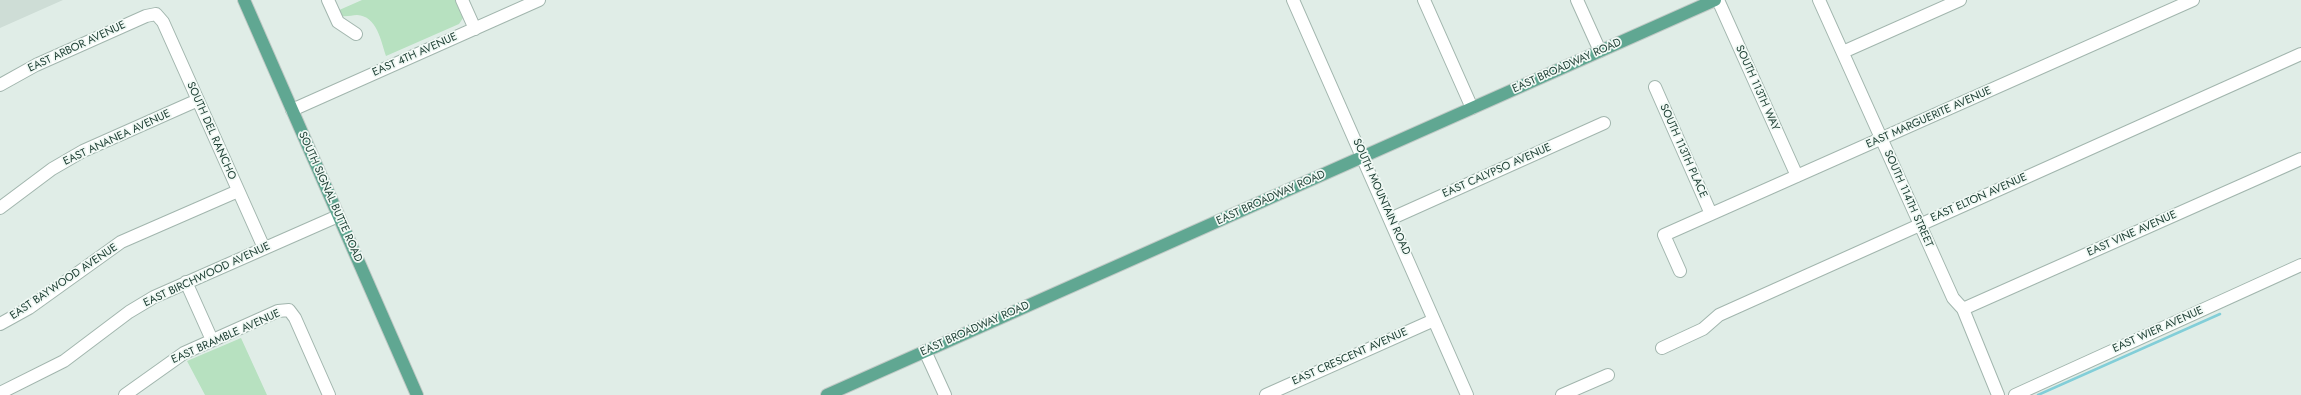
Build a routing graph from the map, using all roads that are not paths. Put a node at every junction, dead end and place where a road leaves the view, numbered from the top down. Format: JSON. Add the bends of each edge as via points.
{"nodes":[{"id":1,"x":244,"y":0,"type":"edge"},
{"id":2,"x":328,"y":0,"type":"edge"},
{"id":3,"x":462,"y":0,"type":"edge"},
{"id":4,"x":539,"y":0,"type":"edge"},
{"id":5,"x":1293,"y":0,"type":"edge"},
{"id":6,"x":1424,"y":0,"type":"edge"},
{"id":7,"x":1576,"y":0,"type":"edge"},
{"id":8,"x":1715,"y":0,"type":"edge"},
{"id":9,"x":1718,"y":0,"type":"edge"},
{"id":10,"x":1819,"y":0,"type":"edge"},
{"id":11,"x":1960,"y":0,"type":"edge"},
{"id":12,"x":2193,"y":0,"type":"edge"},
{"id":13,"x":156,"y":14,"type":"joint"},
{"id":14,"x":475,"y":29,"type":"junction"},
{"id":15,"x":356,"y":34,"type":"dead end"},
{"id":16,"x":1600,"y":51,"type":"junction"},
{"id":17,"x":1843,"y":52,"type":"junction"},
{"id":18,"x":2301,"y":54,"type":"edge"},
{"id":19,"x":0,"y":85,"type":"edge"},
{"id":20,"x":1655,"y":87,"type":"dead end"},
{"id":21,"x":198,"y":100,"type":"junction"},
{"id":22,"x":1472,"y":108,"type":"junction"},
{"id":23,"x":292,"y":110,"type":"junction"},
{"id":24,"x":1604,"y":123,"type":"dead end"},
{"id":25,"x":1881,"y":139,"type":"junction"},
{"id":26,"x":1363,"y":157,"type":"junction"},
{"id":27,"x":2301,"y":159,"type":"edge"},
{"id":28,"x":1797,"y":176,"type":"junction"},
{"id":29,"x":238,"y":191,"type":"junction"},
{"id":30,"x":0,"y":208,"type":"edge"},
{"id":31,"x":1712,"y":214,"type":"junction"},
{"id":32,"x":338,"y":216,"type":"junction"},
{"id":33,"x":1390,"y":219,"type":"junction"},
{"id":34,"x":1919,"y":225,"type":"junction"},
{"id":35,"x":264,"y":248,"type":"junction"},
{"id":36,"x":2301,"y":265,"type":"edge"},
{"id":37,"x":1680,"y":271,"type":"dead end"},
{"id":38,"x":186,"y":282,"type":"junction"},
{"id":39,"x":1963,"y":309,"type":"junction"},
{"id":40,"x":1434,"y":320,"type":"junction"},
{"id":41,"x":0,"y":324,"type":"edge"},
{"id":42,"x":212,"y":340,"type":"junction"},
{"id":43,"x":1662,"y":348,"type":"dead end"},
{"id":44,"x":925,"y":351,"type":"junction"},
{"id":45,"x":1608,"y":375,"type":"dead end"},
{"id":46,"x":0,"y":393,"type":"edge"},
{"id":47,"x":125,"y":395,"type":"edge"},
{"id":48,"x":329,"y":395,"type":"edge"},
{"id":49,"x":417,"y":395,"type":"edge"},
{"id":50,"x":827,"y":395,"type":"edge"},
{"id":51,"x":945,"y":395,"type":"edge"},
{"id":52,"x":1266,"y":395,"type":"edge"},
{"id":53,"x":1467,"y":395,"type":"edge"},
{"id":54,"x":1562,"y":395,"type":"edge"},
{"id":55,"x":1998,"y":395,"type":"edge"},
{"id":56,"x":2015,"y":395,"type":"edge"}],
"edges":[{"from":1,"to":23,"type":"main road","name":"SOUTH SIGNAL BUTTE ROAD"},
{"from":2,"to":15,"type":"street","via":[[338,22]]},
{"from":3,"to":14,"type":"street"},
{"from":4,"to":14,"type":"street","name":"EAST 4TH AVENUE"},
{"from":5,"to":26,"type":"street","name":"SOUTH MOUNTAIN ROAD"},
{"from":6,"to":22,"type":"street"},
{"from":7,"to":16,"type":"street"},
{"from":8,"to":16,"type":"main road","name":"EAST BROADWAY ROAD"},
{"from":9,"to":28,"type":"street","name":"SOUTH 113TH WAY"},
{"from":10,"to":17,"type":"street","name":"SOUTH 114TH STREET"},
{"from":11,"to":17,"type":"street"},
{"from":12,"to":25,"type":"street","name":"EAST MARGUERITE AVENUE"},
{"from":13,"to":19,"type":"street","name":"EAST ARBOR AVENUE","via":[[146,16],[36,65]]},
{"from":13,"to":21,"type":"street","name":"SOUTH DEL RANCHO","via":[[163,22]]},
{"from":14,"to":23,"type":"street","name":"EAST 4TH AVENUE"},
{"from":16,"to":22,"type":"main road","name":"EAST BROADWAY ROAD"},
{"from":17,"to":25,"type":"street","name":"SOUTH 114TH STREET"},
{"from":18,"to":34,"type":"street","name":"EAST ELTON AVENUE"},
{"from":20,"to":31,"type":"street","name":"SOUTH 113TH PLACE"},
{"from":21,"to":29,"type":"street","name":"SOUTH DEL RANCHO"},
{"from":21,"to":30,"type":"street","name":"EAST ANANEA AVENUE","via":[[83,151],[52,169]]},
{"from":22,"to":26,"type":"main road","name":"EAST BROADWAY ROAD"},
{"from":23,"to":32,"type":"main road","name":"SOUTH SIGNAL BUTTE ROAD"},
{"from":24,"to":33,"type":"street","name":"EAST CALYPSO AVENUE"},
{"from":25,"to":28,"type":"street","name":"EAST MARGUERITE AVENUE"},
{"from":25,"to":34,"type":"street","name":"SOUTH 114TH STREET"},
{"from":26,"to":33,"type":"street","name":"SOUTH MOUNTAIN ROAD"},
{"from":26,"to":44,"type":"main road","name":"EAST BROADWAY ROAD"},
{"from":27,"to":39,"type":"street","name":"EAST VINE AVENUE"},
{"from":28,"to":31,"type":"street","name":"EAST MARGUERITE AVENUE"},
{"from":29,"to":35,"type":"street","name":"SOUTH DEL RANCHO"},
{"from":29,"to":41,"type":"street","name":"EAST BAYWOOD AVENUE","via":[[121,242],[29,308]]},
{"from":31,"to":37,"type":"street","name":"EAST MARGUERITE AVENUE","via":[[1664,235]]},
{"from":32,"to":35,"type":"street","name":"EAST BIRCHWOOD AVENUE"},
{"from":32,"to":49,"type":"main road","name":"SOUTH SIGNAL BUTTE ROAD"},
{"from":33,"to":40,"type":"street","name":"SOUTH MOUNTAIN ROAD"},
{"from":34,"to":39,"type":"street","name":"SOUTH 114TH STREET","via":[[1953,298]]},
{"from":34,"to":43,"type":"street","name":"EAST ELTON AVENUE","via":[[1719,315],[1703,329]]},
{"from":35,"to":38,"type":"street","name":"EAST BIRCHWOOD AVENUE"},
{"from":36,"to":56,"type":"street","name":"EAST WIER AVENUE"},
{"from":38,"to":42,"type":"street"},
{"from":38,"to":46,"type":"street","name":"EAST BIRCHWOOD AVENUE","via":[[129,312],[64,361]]},
{"from":39,"to":55,"type":"street","name":"SOUTH 114TH STREET"},
{"from":40,"to":52,"type":"street","name":"EAST CRESCENT AVENUE"},
{"from":40,"to":53,"type":"street","name":"SOUTH MOUNTAIN ROAD"},
{"from":42,"to":47,"type":"street","name":"EAST BRAMBLE AVENUE","via":[[166,364]]},
{"from":42,"to":48,"type":"street","name":"EAST BRAMBLE AVENUE","via":[[278,311],[289,310],[295,318]]},
{"from":44,"to":50,"type":"main road","name":"EAST BROADWAY ROAD"},
{"from":44,"to":51,"type":"street"},
{"from":45,"to":54,"type":"street"}]}
